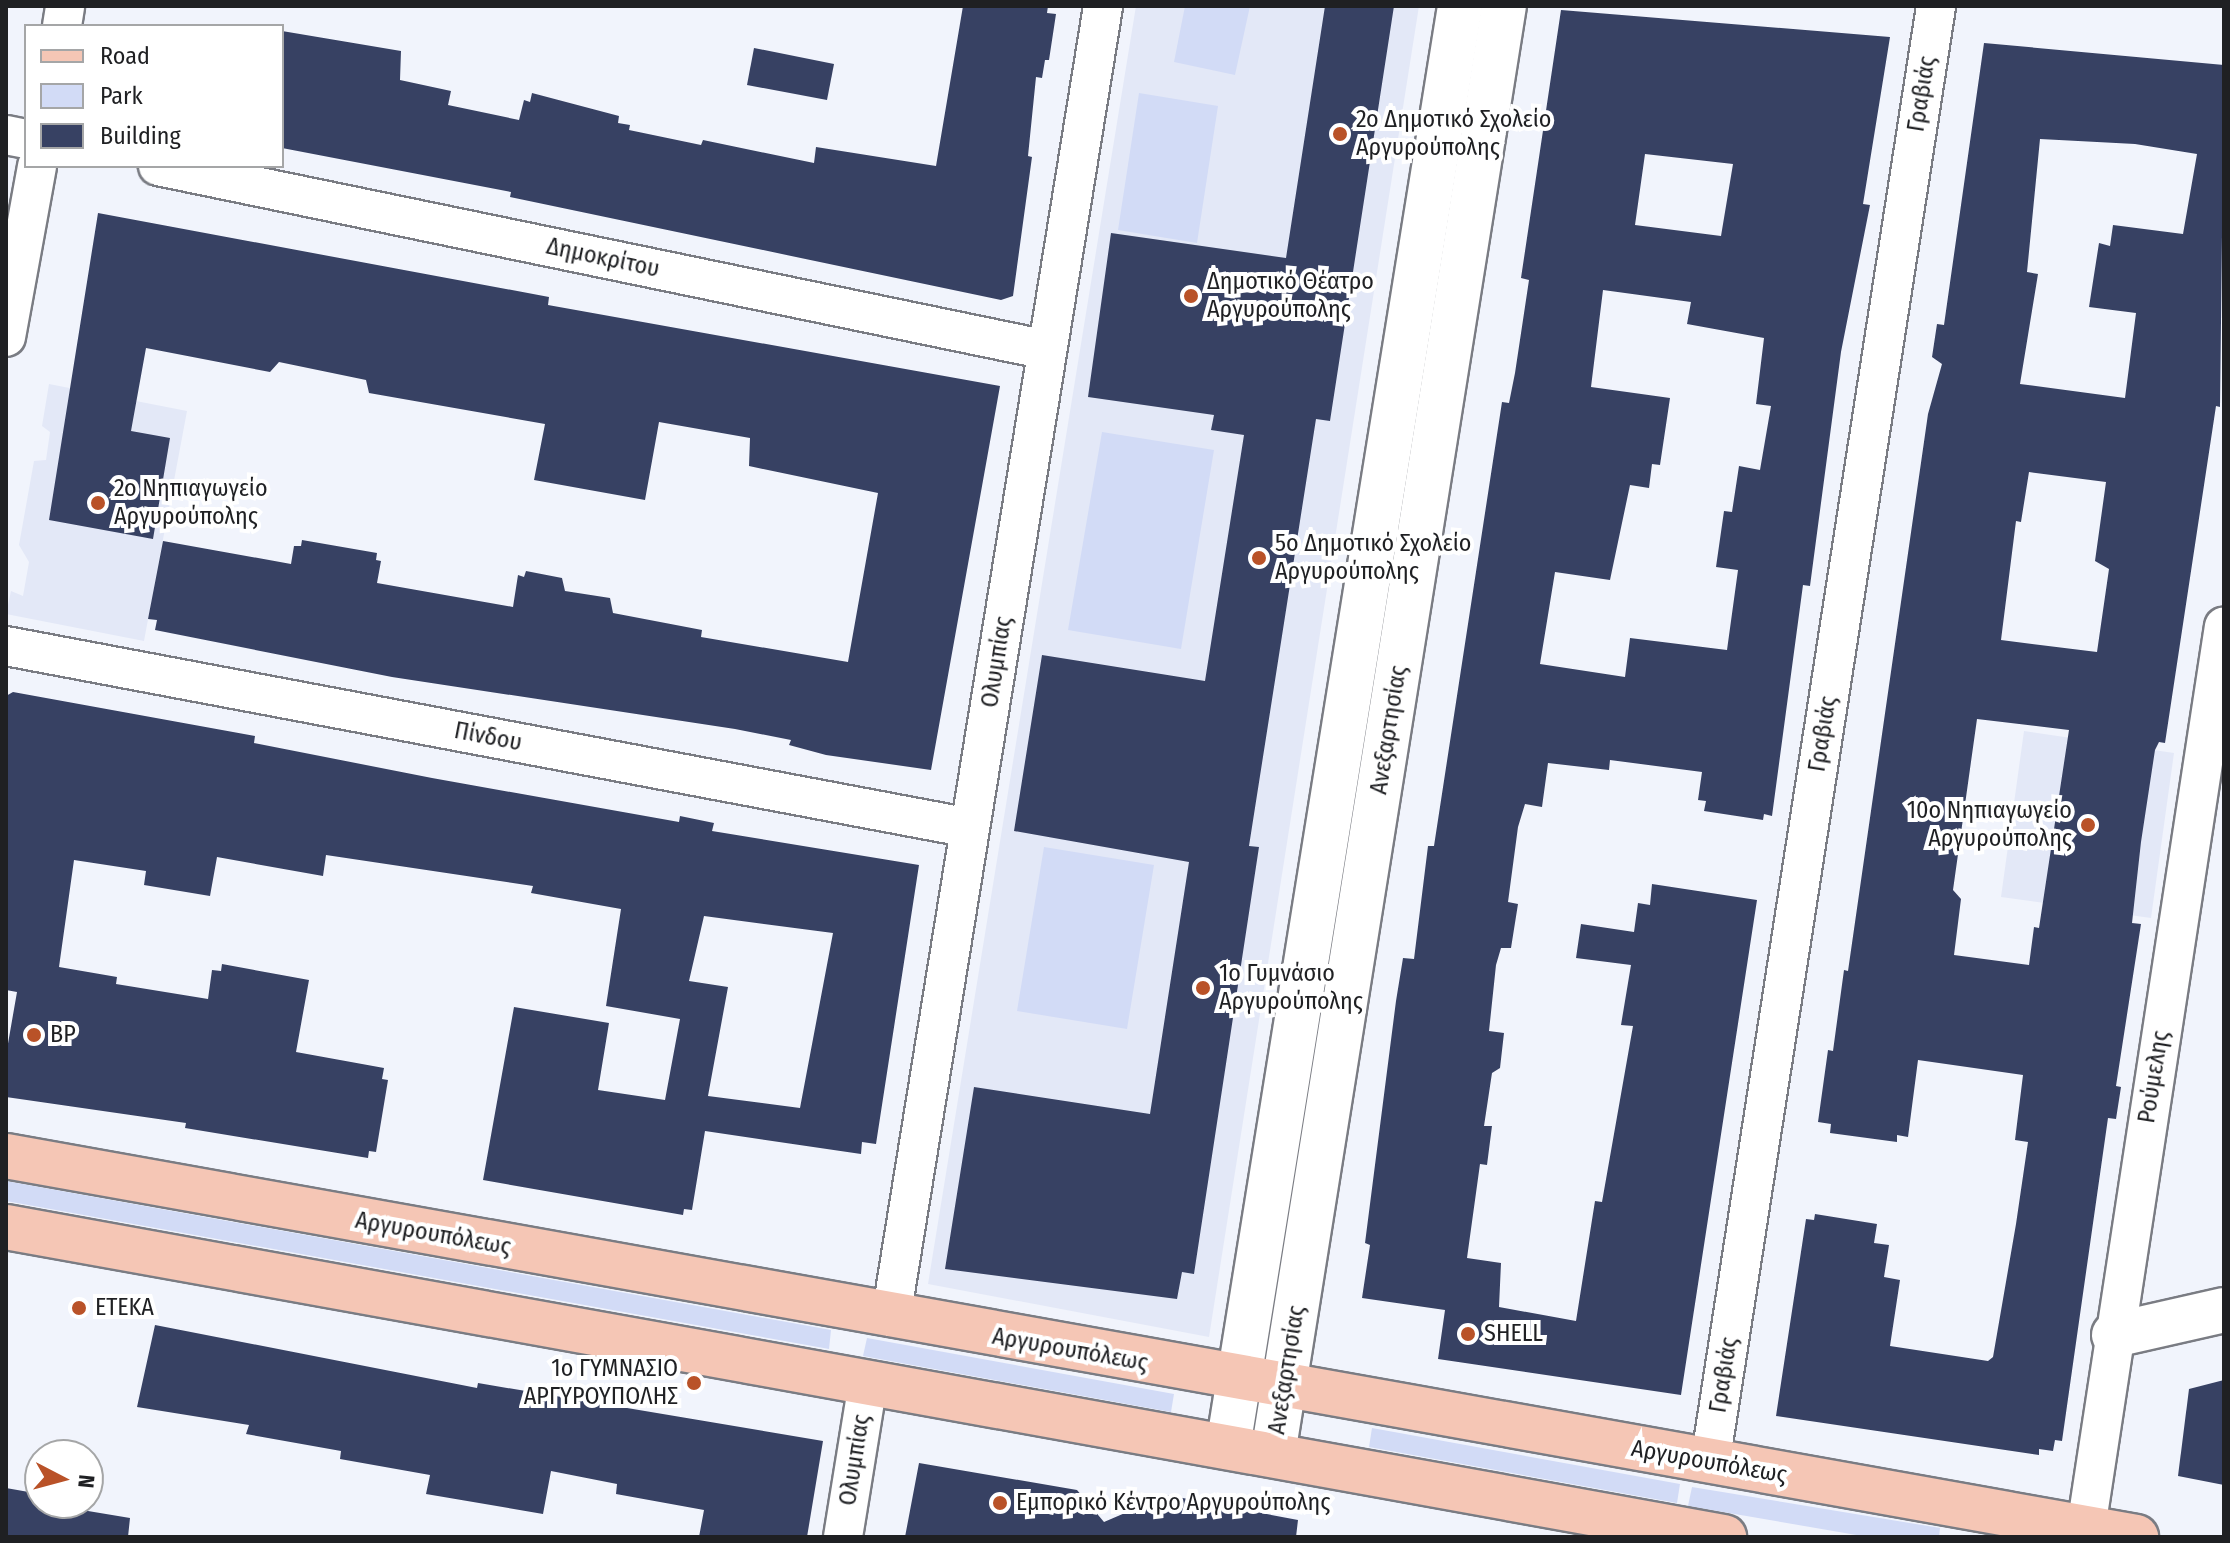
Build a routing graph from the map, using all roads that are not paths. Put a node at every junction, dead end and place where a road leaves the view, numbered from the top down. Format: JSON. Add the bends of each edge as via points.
{"nodes":[{"id":1,"x":1103,"y":6,"type":"edge"},
{"id":2,"x":1460,"y":6,"type":"edge"},
{"id":3,"x":1504,"y":6,"type":"edge"},
{"id":4,"x":1936,"y":6,"type":"edge"},
{"id":5,"x":37,"y":168,"type":"edge"},
{"id":6,"x":168,"y":168,"type":"edge"},
{"id":7,"x":6,"y":337,"type":"edge"},
{"id":8,"x":1047,"y":350,"type":"junction"},
{"id":9,"x":2224,"y":626,"type":"edge"},
{"id":10,"x":6,"y":646,"type":"edge"},
{"id":11,"x":970,"y":828,"type":"junction"},
{"id":12,"x":6,"y":1156,"type":"edge"},
{"id":13,"x":6,"y":1227,"type":"edge"},
{"id":14,"x":2224,"y":1310,"type":"edge"},
{"id":15,"x":891,"y":1317,"type":"junction"},
{"id":16,"x":2114,"y":1335,"type":"junction"},
{"id":17,"x":1239,"y":1380,"type":"junction"},
{"id":18,"x":868,"y":1382,"type":"junction"},
{"id":19,"x":1285,"y":1387,"type":"junction"},
{"id":20,"x":1228,"y":1447,"type":"junction"},
{"id":21,"x":1273,"y":1454,"type":"junction"},
{"id":22,"x":1710,"y":1463,"type":"junction"},
{"id":23,"x":2086,"y":1528,"type":"junction"},
{"id":24,"x":1714,"y":1536,"type":"edge"},
{"id":25,"x":843,"y":1537,"type":"edge"},
{"id":26,"x":2136,"y":1537,"type":"edge"}],
"edges":[{"from":1,"to":8,"type":"street","name":"Ολυμπίας"},
{"from":2,"to":17,"type":"main road","name":"Ανεξαρτησίας"},
{"from":3,"to":19,"type":"main road","name":"Ανεξαρτησίας"},
{"from":4,"to":22,"type":"street","name":"Γραβιάς"},
{"from":5,"to":7,"type":"street"},
{"from":6,"to":8,"type":"street","name":"Δημοκρίτου"},
{"from":8,"to":11,"type":"street","name":"Ολυμπίας"},
{"from":9,"to":16,"type":"street","name":"Ρούμελης"},
{"from":10,"to":11,"type":"street","name":"Πίνδου"},
{"from":11,"to":15,"type":"street","name":"Ολυμπίας"},
{"from":12,"to":15,"type":"main road","name":"Αργυρουπόλεως"},
{"from":13,"to":18,"type":"main road"},
{"from":14,"to":16,"type":"main road"},
{"from":15,"to":17,"type":"main road","name":"Αργυρουπόλεως"},
{"from":16,"to":23,"type":"street","name":"Ρούμελης"},
{"from":17,"to":19,"type":"main road","name":"Αργυρουπόλεως"},
{"from":17,"to":20,"type":"main road","name":"Ανεξαρτησίας"},
{"from":18,"to":20,"type":"main road"},
{"from":18,"to":25,"type":"street","name":"Ολυμπίας"},
{"from":19,"to":21,"type":"main road","name":"Ανεξαρτησίας"},
{"from":19,"to":22,"type":"main road","name":"Αργυρουπόλεως"},
{"from":20,"to":21,"type":"main road"},
{"from":21,"to":24,"type":"main road"},
{"from":22,"to":23,"type":"main road","name":"Αργυρουπόλεως"},
{"from":23,"to":26,"type":"main road","name":"Αργυρουπόλεως"}]}
